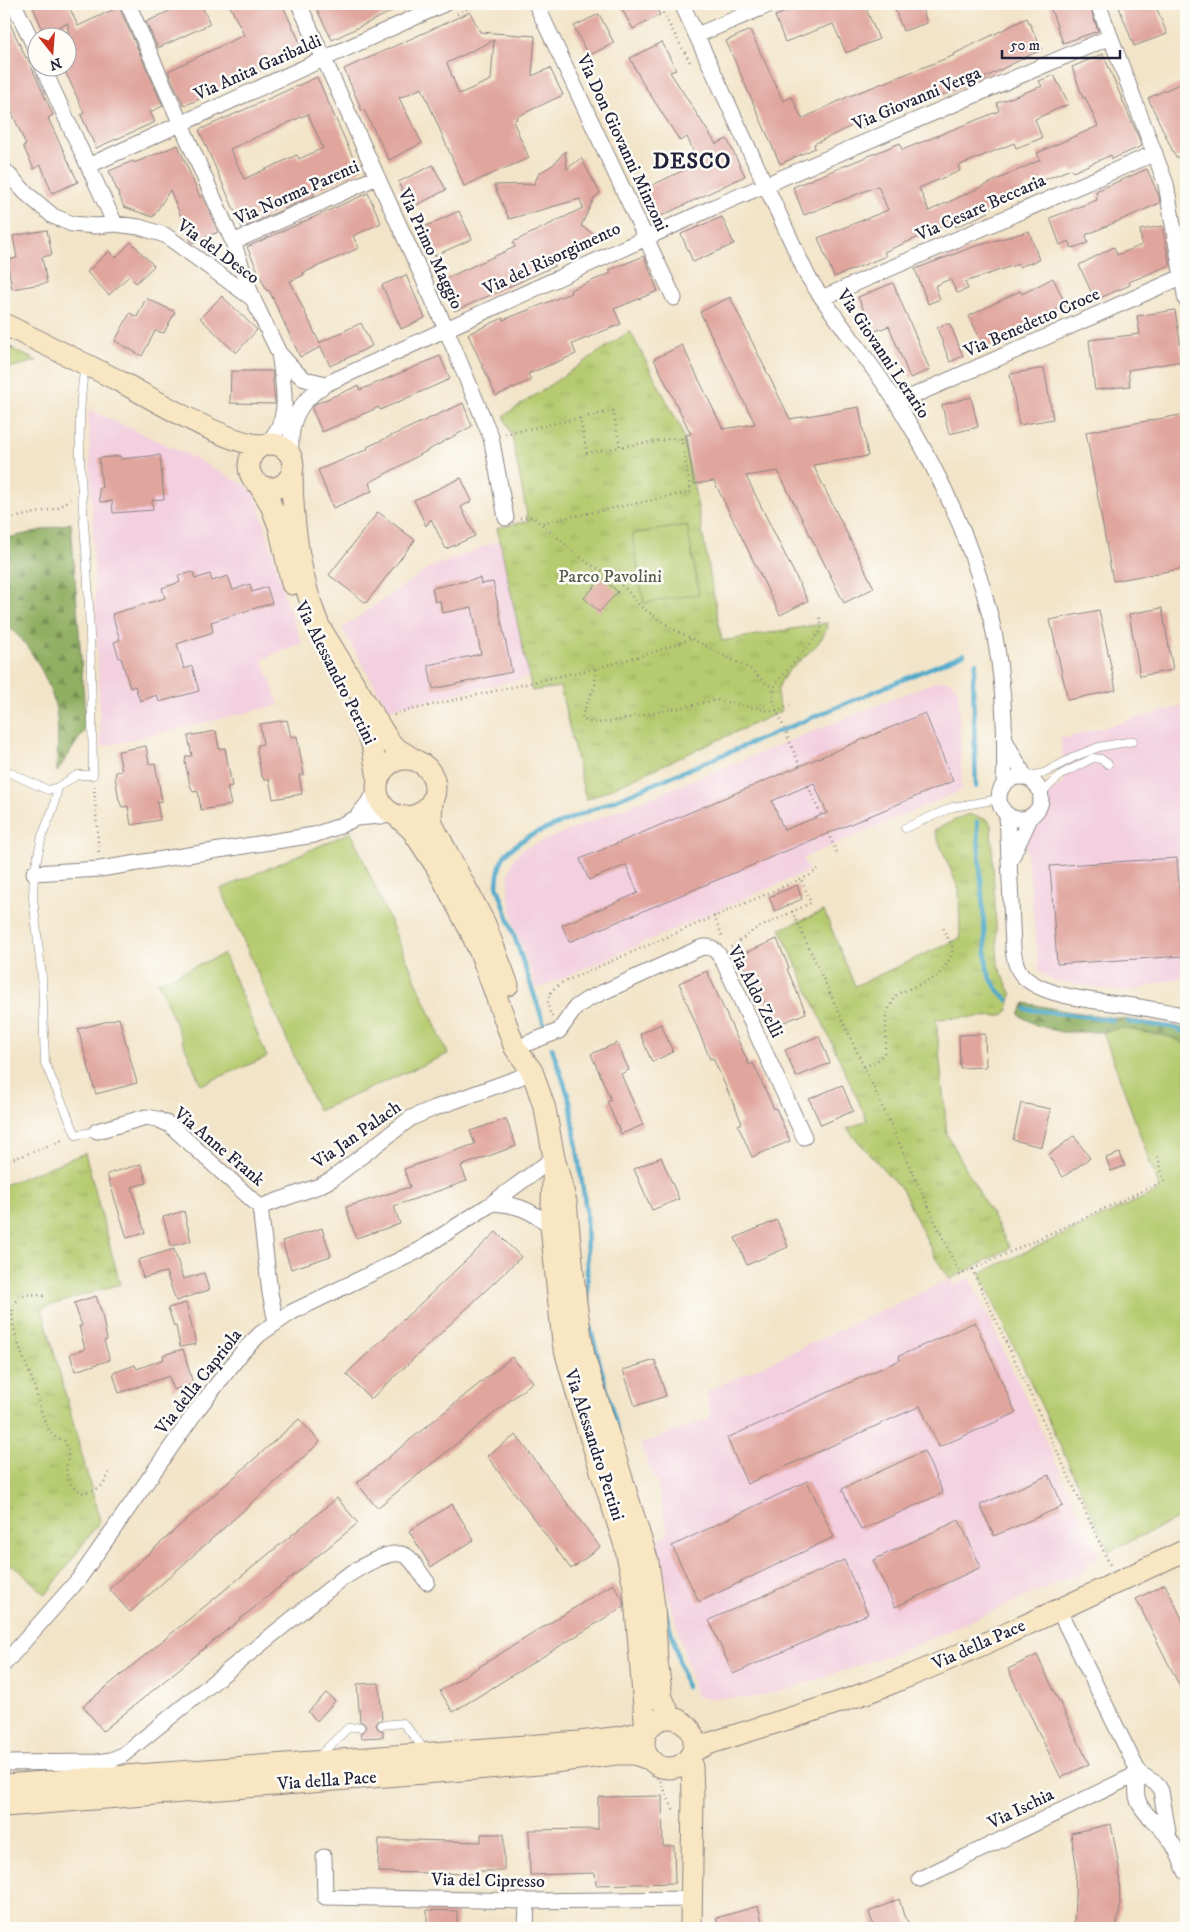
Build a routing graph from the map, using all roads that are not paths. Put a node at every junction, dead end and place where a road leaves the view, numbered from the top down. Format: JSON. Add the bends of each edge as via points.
{"nodes":[{"id":1,"x":14,"y":4,"type":"edge"},
{"id":2,"x":128,"y":4,"type":"edge"},
{"id":3,"x":299,"y":4,"type":"edge"},
{"id":4,"x":536,"y":4,"type":"edge"},
{"id":5,"x":682,"y":4,"type":"edge"},
{"id":6,"x":771,"y":4,"type":"edge"},
{"id":7,"x":1098,"y":4,"type":"edge"},
{"id":8,"x":447,"y":10,"type":"edge"},
{"id":9,"x":28,"y":33,"type":"edge"},
{"id":10,"x":697,"y":35,"type":"junction"},
{"id":11,"x":1110,"y":37,"type":"junction"},
{"id":12,"x":324,"y":58,"type":"junction"},
{"id":13,"x":48,"y":78,"type":"edge"},
{"id":14,"x":180,"y":124,"type":"junction"},
{"id":15,"x":1155,"y":153,"type":"junction"},
{"id":16,"x":88,"y":166,"type":"junction"},
{"id":17,"x":4,"y":170,"type":"edge"},
{"id":18,"x":376,"y":177,"type":"junction"},
{"id":19,"x":766,"y":184,"type":"junction"},
{"id":20,"x":115,"y":224,"type":"junction"},
{"id":21,"x":646,"y":237,"type":"junction"},
{"id":22,"x":233,"y":242,"type":"junction"},
{"id":23,"x":1184,"y":276,"type":"edge"},
{"id":24,"x":674,"y":298,"type":"dead end"},
{"id":25,"x":822,"y":298,"type":"junction"},
{"id":26,"x":253,"y":299,"type":"junction"},
{"id":27,"x":1186,"y":300,"type":"edge"},
{"id":28,"x":4,"y":324,"type":"edge"},
{"id":29,"x":446,"y":328,"type":"junction"},
{"id":30,"x":279,"y":353,"type":"junction"},
{"id":31,"x":86,"y":364,"type":"junction"},
{"id":32,"x":326,"y":384,"type":"junction"},
{"id":33,"x":897,"y":403,"type":"junction"},
{"id":34,"x":216,"y":431,"type":"junction"},
{"id":35,"x":264,"y":444,"type":"junction"},
{"id":36,"x":292,"y":464,"type":"junction"},
{"id":37,"x":254,"y":478,"type":"junction"},
{"id":38,"x":506,"y":518,"type":"road end"},
{"id":39,"x":1005,"y":741,"type":"junction"},
{"id":40,"x":1133,"y":741,"type":"dead end"},
{"id":41,"x":415,"y":760,"type":"junction"},
{"id":42,"x":1108,"y":764,"type":"dead end"},
{"id":43,"x":4,"y":766,"type":"edge"},
{"id":44,"x":1025,"y":777,"type":"junction"},
{"id":45,"x":377,"y":786,"type":"junction"},
{"id":46,"x":58,"y":787,"type":"junction"},
{"id":47,"x":1002,"y":792,"type":"junction"},
{"id":48,"x":1041,"y":793,"type":"junction"},
{"id":49,"x":432,"y":802,"type":"junction"},
{"id":50,"x":1007,"y":814,"type":"junction"},
{"id":51,"x":396,"y":816,"type":"junction"},
{"id":52,"x":1031,"y":816,"type":"junction"},
{"id":53,"x":356,"y":818,"type":"junction"},
{"id":54,"x":905,"y":828,"type":"dead end"},
{"id":55,"x":1010,"y":860,"type":"junction"},
{"id":56,"x":34,"y":873,"type":"junction"},
{"id":57,"x":1186,"y":1009,"type":"edge"},
{"id":58,"x":1167,"y":1012,"type":"junction"},
{"id":59,"x":1186,"y":1016,"type":"edge"},
{"id":60,"x":528,"y":1043,"type":"junction"},
{"id":61,"x":532,"y":1071,"type":"junction"},
{"id":62,"x":97,"y":1130,"type":"joint"},
{"id":63,"x":804,"y":1137,"type":"dead end"},
{"id":64,"x":554,"y":1158,"type":"junction"},
{"id":65,"x":493,"y":1203,"type":"junction"},
{"id":66,"x":260,"y":1207,"type":"junction"},
{"id":67,"x":551,"y":1226,"type":"junction"},
{"id":68,"x":276,"y":1322,"type":"junction"},
{"id":69,"x":1186,"y":1550,"type":"edge"},
{"id":70,"x":427,"y":1582,"type":"dead end"},
{"id":71,"x":1058,"y":1609,"type":"junction"},
{"id":72,"x":4,"y":1664,"type":"edge"},
{"id":73,"x":678,"y":1721,"type":"junction"},
{"id":74,"x":382,"y":1725,"type":"dead end"},
{"id":75,"x":765,"y":1725,"type":"junction"},
{"id":76,"x":360,"y":1727,"type":"dead end"},
{"id":77,"x":646,"y":1731,"type":"junction"},
{"id":78,"x":428,"y":1753,"type":"junction"},
{"id":79,"x":691,"y":1754,"type":"junction"},
{"id":80,"x":313,"y":1762,"type":"junction"},
{"id":81,"x":4,"y":1763,"type":"edge"},
{"id":82,"x":654,"y":1767,"type":"junction"},
{"id":83,"x":1139,"y":1773,"type":"junction"},
{"id":84,"x":4,"y":1785,"type":"edge"},
{"id":85,"x":4,"y":1806,"type":"edge"},
{"id":86,"x":683,"y":1816,"type":"junction"},
{"id":87,"x":1169,"y":1838,"type":"junction"},
{"id":88,"x":324,"y":1857,"type":"dead end"},
{"id":89,"x":1186,"y":1872,"type":"edge"},
{"id":90,"x":920,"y":1879,"type":"dead end"},
{"id":91,"x":691,"y":1899,"type":"junction"},
{"id":92,"x":527,"y":1901,"type":"junction"},
{"id":93,"x":526,"y":1928,"type":"edge"},
{"id":94,"x":691,"y":1928,"type":"edge"}],
"edges":[{"from":1,"to":9,"type":"street"},
{"from":2,"to":14,"type":"street"},
{"from":3,"to":12,"type":"street","name":"Via Primo Maggio"},
{"from":4,"to":21,"type":"street","name":"Via Don Giovanni Minzoni"},
{"from":5,"to":10,"type":"street","name":"Via Giovanni Lerario"},
{"from":6,"to":10,"type":"street"},
{"from":7,"to":11,"type":"street"},
{"from":8,"to":12,"type":"street","name":"Via Anita Garibaldi"},
{"from":10,"to":19,"type":"street","name":"Via Giovanni Lerario"},
{"from":11,"to":15,"type":"street"},
{"from":11,"to":19,"type":"street","name":"Via Giovanni Verga"},
{"from":12,"to":14,"type":"street","name":"Via Anita Garibaldi"},
{"from":12,"to":18,"type":"street","name":"Via Primo Maggio"},
{"from":13,"to":16,"type":"street"},
{"from":14,"to":16,"type":"street","name":"Via Anita Garibaldi"},
{"from":14,"to":22,"type":"street"},
{"from":15,"to":23,"type":"street","via":[[1166,184]]},
{"from":15,"to":25,"type":"street","name":"Via Cesare Beccaria"},
{"from":16,"to":20,"type":"street"},
{"from":17,"to":20,"type":"street","name":"Via del Desco","via":[[53,216],[72,224]]},
{"from":18,"to":22,"type":"street","name":"Via Norma Parenti"},
{"from":18,"to":29,"type":"street","name":"Via Primo Maggio"},
{"from":19,"to":21,"type":"street","name":"Via del Risorgimento"},
{"from":19,"to":25,"type":"street","name":"Via Giovanni Lerario","via":[[795,250]]},
{"from":20,"to":26,"type":"street","name":"Via del Desco","via":[[165,235]]},
{"from":21,"to":24,"type":"street","name":"Via Don Giovanni Minzoni"},
{"from":21,"to":29,"type":"street","name":"Via del Risorgimento"},
{"from":22,"to":26,"type":"street"},
{"from":23,"to":27,"type":"street"},
{"from":23,"to":33,"type":"street","name":"Via Benedetto Croce"},
{"from":25,"to":33,"type":"street","name":"Via Giovanni Lerario"},
{"from":26,"to":30,"type":"street","name":"Via del Desco"},
{"from":28,"to":31,"type":"street"},
{"from":29,"to":32,"type":"street","name":"Via del Risorgimento"},
{"from":29,"to":38,"type":"street","name":"Via Primo Maggio","via":[[491,437]]},
{"from":30,"to":32,"type":"street","via":[[305,379]]},
{"from":30,"to":35,"type":"street","via":[[284,401],[277,434]]},
{"from":31,"to":34,"type":"street"},
{"from":31,"to":46,"type":"lane","via":[[80,416],[93,774],[77,774]]},
{"from":32,"to":36,"type":"street","name":"Via Alessandro Pertini","via":[[313,392],[298,411],[291,430]]},
{"from":33,"to":39,"type":"street","name":"Via Giovanni Lerario","via":[[935,469],[964,535],[982,588],[997,652]]},
{"from":34,"to":35,"type":"street","via":[[254,445]]},
{"from":34,"to":37,"type":"street","name":"Via Alessandro Pertini"},
{"from":35,"to":36,"type":"street","via":[[281,445]]},
{"from":35,"to":37,"type":"street","via":[[250,458]]},
{"from":36,"to":37,"type":"street","via":[[289,478],[278,487],[272,488]]},
{"from":36,"to":41,"type":"street","name":"Via Alessandro Pertini","via":[[303,575],[311,607],[326,639],[394,747]]},
{"from":37,"to":45,"type":"street","name":"Via Alessandro Pertini","via":[[270,503],[279,526],[292,584],[308,628],[368,734],[375,754]]},
{"from":39,"to":44,"type":"street","name":"Via Giovanni Lerario"},
{"from":39,"to":47,"type":"street","name":"Via Giovanni Lerario"},
{"from":40,"to":44,"type":"lane","via":[[1099,747],[1044,773]]},
{"from":41,"to":45,"type":"street","via":[[390,763],[383,770]]},
{"from":41,"to":49,"type":"street","via":[[429,770],[434,780]]},
{"from":42,"to":48,"type":"lane","via":[[1093,758],[1062,774]]},
{"from":43,"to":46,"type":"lane","via":[[8,772],[48,790]]},
{"from":44,"to":47,"type":"street","via":[[1010,780]]},
{"from":44,"to":48,"type":"street","via":[[1036,783]]},
{"from":45,"to":51,"type":"street","via":[[382,806]]},
{"from":45,"to":53,"type":"street"},
{"from":46,"to":56,"type":"lane"},
{"from":47,"to":50,"type":"street","via":[[1003,810]]},
{"from":47,"to":54,"type":"lane","via":[[953,807]]},
{"from":48,"to":52,"type":"street","via":[[1041,803]]},
{"from":49,"to":51,"type":"street","via":[[414,817]]},
{"from":49,"to":60,"type":"street","name":"Via Alessandro Pertini","via":[[431,822],[484,924]]},
{"from":50,"to":52,"type":"street","via":[[1019,818]]},
{"from":50,"to":55,"type":"street"},
{"from":51,"to":53,"type":"street"},
{"from":51,"to":61,"type":"street","name":"Via Alessandro Pertini","via":[[412,830],[436,866],[482,957],[515,1048]]},
{"from":52,"to":55,"type":"street"},
{"from":53,"to":56,"type":"street","via":[[314,835],[100,869]]},
{"from":55,"to":58,"type":"street","via":[[1012,948],[1023,976],[1059,995]]},
{"from":56,"to":62,"type":"lane","via":[[45,1063],[76,1135]]},
{"from":57,"to":58,"type":"street"},
{"from":58,"to":59,"type":"street"},
{"from":60,"to":61,"type":"street","name":"Via Alessandro Pertini"},
{"from":60,"to":63,"type":"street","name":"Via Aldo Zelli","via":[[559,1031],[576,1007],[588,999],[700,948],[709,947],[725,965]]},
{"from":61,"to":64,"type":"street","name":"Via Alessandro Pertini","via":[[545,1110]]},
{"from":61,"to":66,"type":"street","name":"Via Jan Palach","via":[[411,1118],[332,1179]]},
{"from":62,"to":66,"type":"street","name":"Via Anne Frank","via":[[146,1117],[170,1125]]},
{"from":64,"to":65,"type":"street","name":"Via della Capriola"},
{"from":64,"to":67,"type":"street","name":"Via Alessandro Pertini"},
{"from":64,"to":73,"type":"street","name":"Via Alessandro Pertini","via":[[566,1202],[584,1357],[648,1562],[662,1698]]},
{"from":65,"to":67,"type":"street","via":[[523,1207]]},
{"from":65,"to":68,"type":"street","name":"Via della Capriola","via":[[418,1250]]},
{"from":66,"to":68,"type":"street","name":"Via Anne Frank"},
{"from":67,"to":77,"type":"street","name":"Via Alessandro Pertini","via":[[568,1365],[616,1511],[634,1586]]},
{"from":68,"to":72,"type":"street","name":"Via della Capriola","via":[[243,1351],[197,1410],[78,1580]]},
{"from":69,"to":71,"type":"street","name":"Via della Pace"},
{"from":70,"to":81,"type":"street","via":[[408,1557],[399,1553],[380,1558],[343,1578],[123,1756],[97,1762]]},
{"from":71,"to":75,"type":"street","name":"Via della Pace","via":[[891,1683]]},
{"from":71,"to":83,"type":"street"},
{"from":73,"to":75,"type":"street","name":"Via della Pace","via":[[712,1729]]},
{"from":73,"to":77,"type":"street","via":[[657,1721]]},
{"from":73,"to":79,"type":"street","via":[[693,1736]]},
{"from":74,"to":78,"type":"lane","via":[[403,1723]]},
{"from":75,"to":79,"type":"street","name":"Via della Pace","via":[[708,1744]]},
{"from":76,"to":80,"type":"lane","via":[[348,1728]]},
{"from":77,"to":78,"type":"street","name":"Via della Pace","via":[[608,1739]]},
{"from":77,"to":82,"type":"street","via":[[643,1745]]},
{"from":78,"to":80,"type":"street","name":"Via della Pace"},
{"from":79,"to":82,"type":"street","via":[[684,1764],[677,1767]]},
{"from":79,"to":86,"type":"street","via":[[693,1787]]},
{"from":80,"to":84,"type":"street","name":"Via della Pace"},
{"from":82,"to":85,"type":"street","name":"Via della Pace","via":[[634,1754],[616,1754],[539,1764]]},
{"from":82,"to":86,"type":"street","via":[[675,1783]]},
{"from":83,"to":87,"type":"street","via":[[1157,1784],[1161,1791]]},
{"from":83,"to":87,"type":"street","via":[[1135,1794],[1138,1802]]},
{"from":83,"to":90,"type":"street","name":"Via Ischia"},
{"from":86,"to":91,"type":"street"},
{"from":87,"to":89,"type":"street"},
{"from":88,"to":92,"type":"street","name":"Via del Cipresso","via":[[325,1897]]},
{"from":91,"to":92,"type":"street","name":"Via del Cipresso"},
{"from":91,"to":94,"type":"street"},
{"from":92,"to":93,"type":"street"}]}
